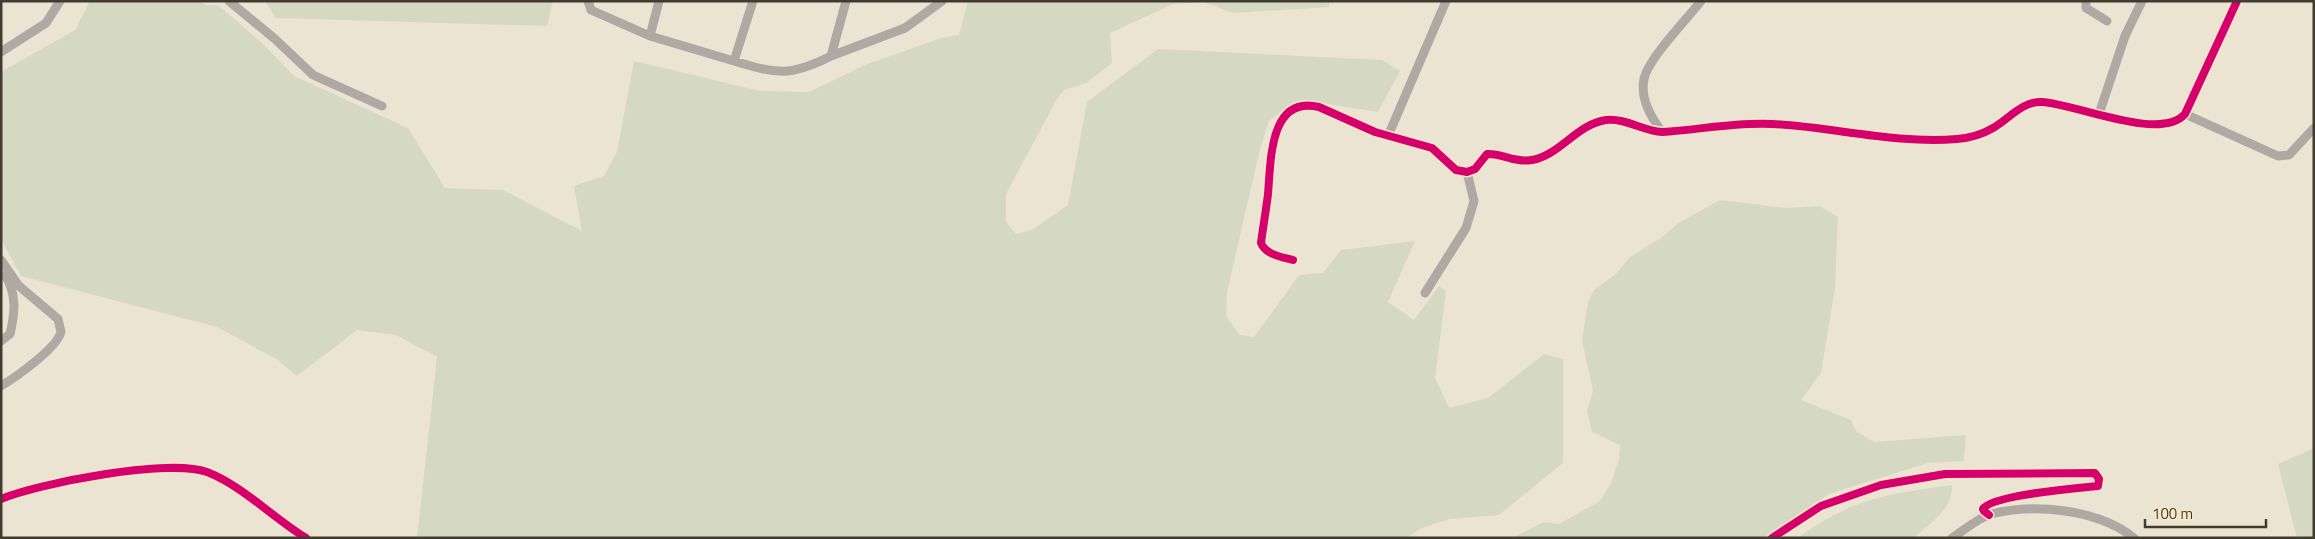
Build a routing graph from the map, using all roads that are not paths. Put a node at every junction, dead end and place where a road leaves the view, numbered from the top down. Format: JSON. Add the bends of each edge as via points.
{"nodes":[{"id":1,"x":60,"y":1,"type":"edge"},
{"id":2,"x":229,"y":1,"type":"edge"},
{"id":3,"x":588,"y":1,"type":"edge"},
{"id":4,"x":659,"y":1,"type":"edge"},
{"id":5,"x":753,"y":1,"type":"edge"},
{"id":6,"x":846,"y":1,"type":"edge"},
{"id":7,"x":942,"y":1,"type":"edge"},
{"id":8,"x":1446,"y":1,"type":"edge"},
{"id":9,"x":1701,"y":1,"type":"edge"},
{"id":10,"x":2086,"y":1,"type":"edge"},
{"id":11,"x":2142,"y":1,"type":"edge"},
{"id":12,"x":2238,"y":1,"type":"edge"},
{"id":13,"x":2107,"y":21,"type":"dead end"},
{"id":14,"x":650,"y":36,"type":"junction"},
{"id":15,"x":1,"y":52,"type":"edge"},
{"id":16,"x":831,"y":56,"type":"junction"},
{"id":17,"x":734,"y":61,"type":"junction"},
{"id":18,"x":382,"y":106,"type":"dead end"},
{"id":19,"x":2099,"y":114,"type":"junction"},
{"id":20,"x":2185,"y":114,"type":"junction"},
{"id":21,"x":2314,"y":128,"type":"edge"},
{"id":22,"x":1662,"y":132,"type":"junction"},
{"id":23,"x":1388,"y":136,"type":"junction"},
{"id":24,"x":1467,"y":172,"type":"junction"},
{"id":25,"x":1,"y":260,"type":"edge"},
{"id":26,"x":1293,"y":260,"type":"dead end"},
{"id":27,"x":1,"y":269,"type":"edge"},
{"id":28,"x":1425,"y":293,"type":"dead end"},
{"id":29,"x":1,"y":341,"type":"edge"},
{"id":30,"x":1,"y":386,"type":"edge"},
{"id":31,"x":1,"y":499,"type":"edge"},
{"id":32,"x":1989,"y":515,"type":"junction"},
{"id":33,"x":306,"y":538,"type":"edge"},
{"id":34,"x":1772,"y":538,"type":"edge"},
{"id":35,"x":1952,"y":538,"type":"edge"},
{"id":36,"x":2134,"y":538,"type":"edge"}],
"edges":[{"from":1,"to":15,"type":"street","via":[[46,23]]},
{"from":2,"to":18,"type":"street","via":[[314,75]]},
{"from":3,"to":14,"type":"street","via":[[591,10]]},
{"from":4,"to":14,"type":"street"},
{"from":5,"to":17,"type":"street"},
{"from":6,"to":16,"type":"street"},
{"from":7,"to":16,"type":"street","via":[[904,28]]},
{"from":8,"to":23,"type":"street"},
{"from":9,"to":22,"type":"street","via":[[1646,72],[1646,103]]},
{"from":10,"to":13,"type":"street","via":[[2086,8]]},
{"from":11,"to":19,"type":"street","via":[[2125,36]]},
{"from":12,"to":20,"type":"street"},
{"from":14,"to":17,"type":"street"},
{"from":16,"to":17,"type":"street","via":[[810,67],[785,73]]},
{"from":19,"to":20,"type":"street","via":[[2158,124],[2169,123]]},
{"from":19,"to":22,"type":"street","via":[[2034,102],[1978,136],[1955,140],[1896,138],[1766,123]]},
{"from":20,"to":21,"type":"street","via":[[2284,157]]},
{"from":22,"to":24,"type":"street","via":[[1604,120],[1533,160],[1511,160],[1486,154],[1475,169]]},
{"from":23,"to":24,"type":"street","via":[[1432,148],[1456,170]]},
{"from":23,"to":26,"type":"street","via":[[1309,105],[1282,118],[1272,154],[1261,243],[1273,254]]},
{"from":24,"to":28,"type":"street","via":[[1474,201],[1466,228]]},
{"from":25,"to":30,"type":"street","via":[[19,286],[58,319],[61,332],[57,341],[36,361]]},
{"from":27,"to":29,"type":"street","via":[[11,284],[15,306],[10,334]]},
{"from":31,"to":33,"type":"street","via":[[32,488],[79,478],[162,468],[191,468],[220,478]]},
{"from":32,"to":34,"type":"street","via":[[1984,511],[1989,503],[2098,486],[2099,479],[2095,473],[1945,474],[1881,486],[1821,506]]},
{"from":32,"to":35,"type":"street"},
{"from":32,"to":36,"type":"street","via":[[2065,510],[2099,520],[2126,531]]}]}
